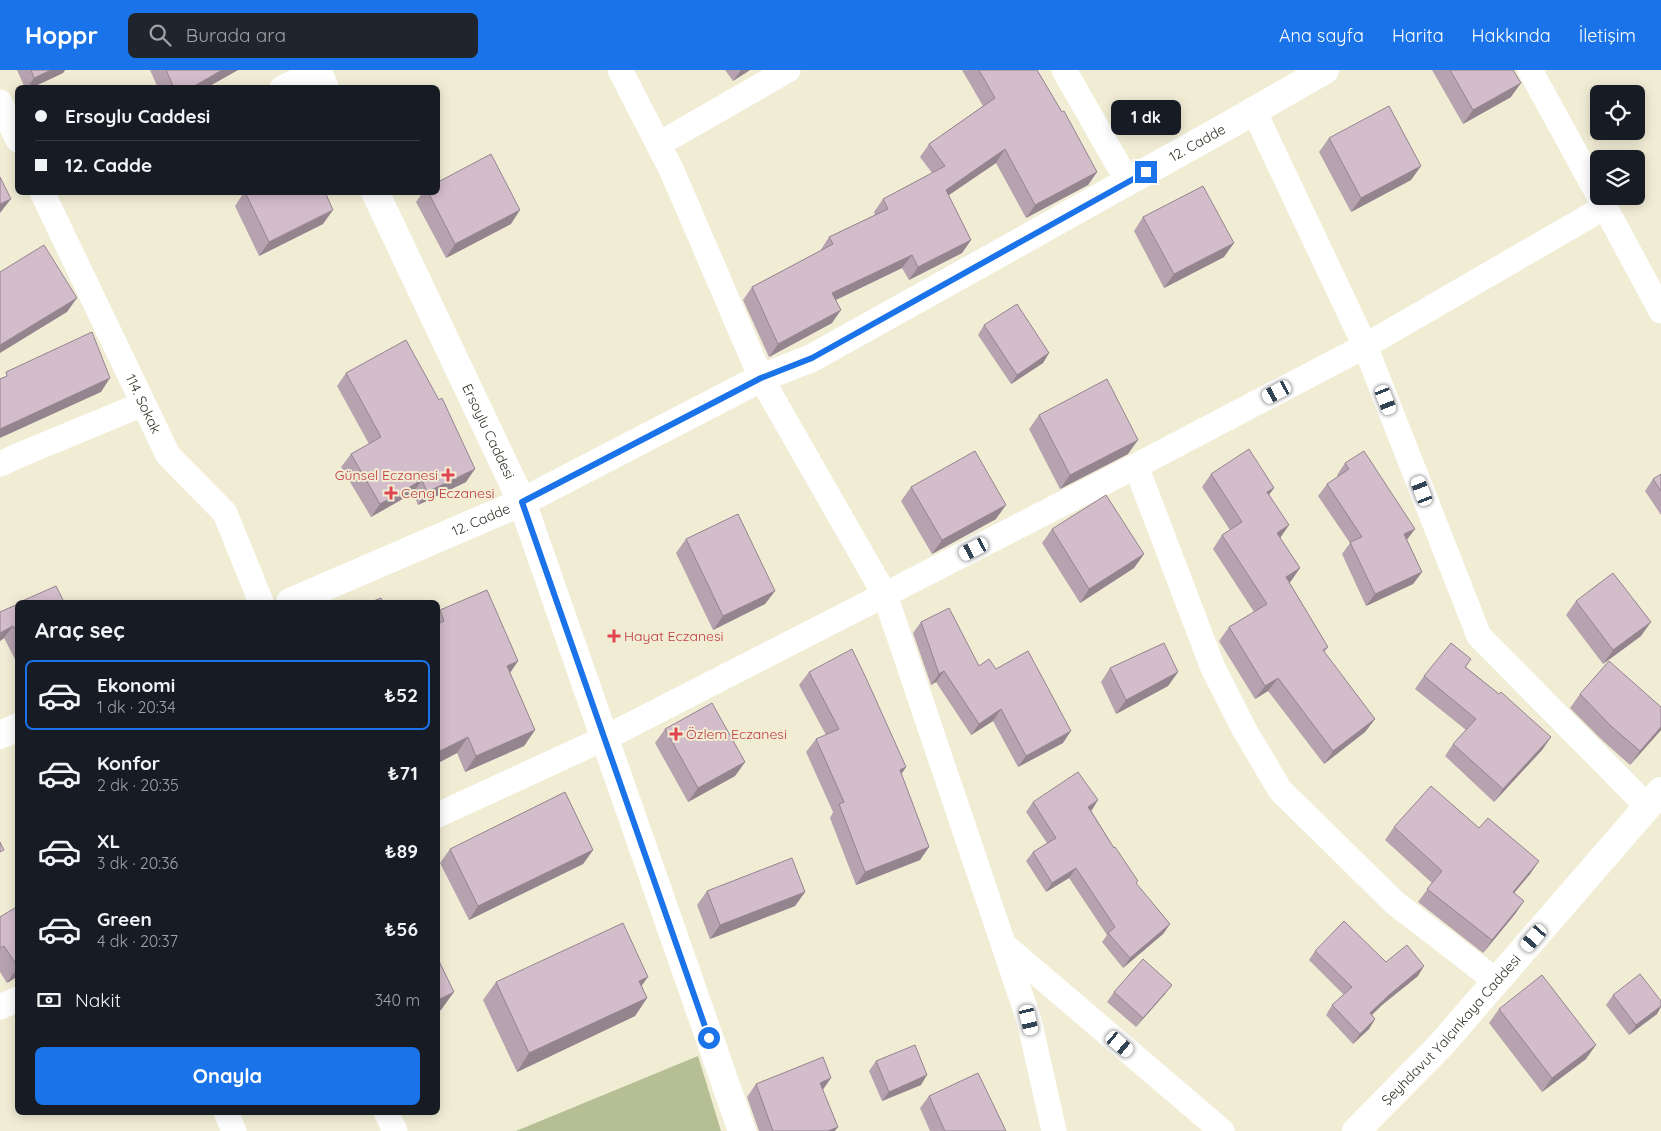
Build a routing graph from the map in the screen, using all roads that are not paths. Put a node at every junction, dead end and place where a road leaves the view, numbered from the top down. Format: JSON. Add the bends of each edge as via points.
{"nodes":[{"id":1,"x":620,"y":70,"type":"edge"},
{"id":2,"x":788,"y":70,"type":"edge"},
{"id":3,"x":1064,"y":70,"type":"edge"},
{"id":4,"x":1325,"y":70,"type":"edge"},
{"id":5,"x":1530,"y":70,"type":"edge"},
{"id":6,"x":320,"y":75,"type":"edge"},
{"id":7,"x":291,"y":85,"type":"edge"},
{"id":8,"x":0,"y":102,"type":"edge"},
{"id":9,"x":1254,"y":111,"type":"junction"},
{"id":10,"x":15,"y":134,"type":"edge"},
{"id":11,"x":659,"y":144,"type":"junction"},
{"id":12,"x":1590,"y":180,"type":"edge"},
{"id":13,"x":1128,"y":182,"type":"junction"},
{"id":14,"x":44,"y":195,"type":"edge"},
{"id":15,"x":376,"y":195,"type":"edge"},
{"id":16,"x":1593,"y":205,"type":"edge"},
{"id":17,"x":1604,"y":205,"type":"edge"},
{"id":18,"x":1661,"y":311,"type":"edge"},
{"id":19,"x":1365,"y":346,"type":"junction"},
{"id":20,"x":761,"y":378,"type":"junction"},
{"id":21,"x":143,"y":404,"type":"junction"},
{"id":22,"x":0,"y":464,"type":"edge"},
{"id":23,"x":1136,"y":466,"type":"junction"},
{"id":24,"x":522,"y":502,"type":"junction"},
{"id":25,"x":886,"y":594,"type":"junction"},
{"id":26,"x":260,"y":600,"type":"edge"},
{"id":27,"x":295,"y":600,"type":"edge"},
{"id":28,"x":15,"y":728,"type":"edge"},
{"id":29,"x":0,"y":735,"type":"edge"},
{"id":30,"x":605,"y":738,"type":"junction"},
{"id":31,"x":1654,"y":799,"type":"edge"},
{"id":32,"x":440,"y":814,"type":"edge"},
{"id":33,"x":1004,"y":945,"type":"junction"},
{"id":34,"x":1496,"y":981,"type":"junction"},
{"id":35,"x":15,"y":1000,"type":"edge"},
{"id":36,"x":0,"y":1007,"type":"edge"},
{"id":37,"x":227,"y":1115,"type":"edge"},
{"id":38,"x":387,"y":1115,"type":"edge"},
{"id":39,"x":234,"y":1131,"type":"edge"},
{"id":40,"x":394,"y":1131,"type":"edge"},
{"id":41,"x":742,"y":1131,"type":"edge"},
{"id":42,"x":1054,"y":1131,"type":"edge"},
{"id":43,"x":1222,"y":1131,"type":"edge"},
{"id":44,"x":1356,"y":1131,"type":"edge"}],
"edges":[{"from":1,"to":11,"type":"street"},
{"from":2,"to":11,"type":"street"},
{"from":3,"to":13,"type":"street"},
{"from":4,"to":9,"type":"street","name":"12. Cadde"},
{"from":5,"to":12,"type":"street"},
{"from":6,"to":7,"type":"street"},
{"from":8,"to":10,"type":"street"},
{"from":9,"to":13,"type":"street","name":"12. Cadde"},
{"from":9,"to":19,"type":"street"},
{"from":11,"to":20,"type":"street"},
{"from":13,"to":20,"type":"street","name":"12. Cadde","via":[[812,358]]},
{"from":14,"to":21,"type":"street","name":"114. Sokak"},
{"from":15,"to":24,"type":"street","name":"Ersoylu Caddesi"},
{"from":16,"to":19,"type":"street"},
{"from":17,"to":18,"type":"street"},
{"from":19,"to":23,"type":"street"},
{"from":19,"to":31,"type":"street","via":[[1480,636]]},
{"from":20,"to":24,"type":"street","name":"12. Cadde"},
{"from":20,"to":25,"type":"street"},
{"from":21,"to":22,"type":"street"},
{"from":21,"to":26,"type":"street","name":"114. Sokak","via":[[168,455],[225,514]]},
{"from":23,"to":25,"type":"street"},
{"from":23,"to":34,"type":"street","via":[[1213,668],[1280,790],[1395,903]]},
{"from":24,"to":27,"type":"street","name":"12. Cadde"},
{"from":24,"to":30,"type":"street","name":"Ersoylu Caddesi"},
{"from":25,"to":30,"type":"street"},
{"from":25,"to":33,"type":"street"},
{"from":28,"to":29,"type":"street"},
{"from":30,"to":32,"type":"street"},
{"from":30,"to":41,"type":"street","name":"Ersoylu Caddesi"},
{"from":31,"to":34,"type":"street","name":"Şeyhdavut Yalçınkaya Caddesi"},
{"from":33,"to":42,"type":"street","via":[[1029,1020]]},
{"from":33,"to":43,"type":"street"},
{"from":34,"to":44,"type":"street","name":"Şeyhdavut Yalçınkaya Caddesi","via":[[1440,1046]]},
{"from":35,"to":36,"type":"street"},
{"from":37,"to":39,"type":"street"},
{"from":38,"to":40,"type":"street"}]}
